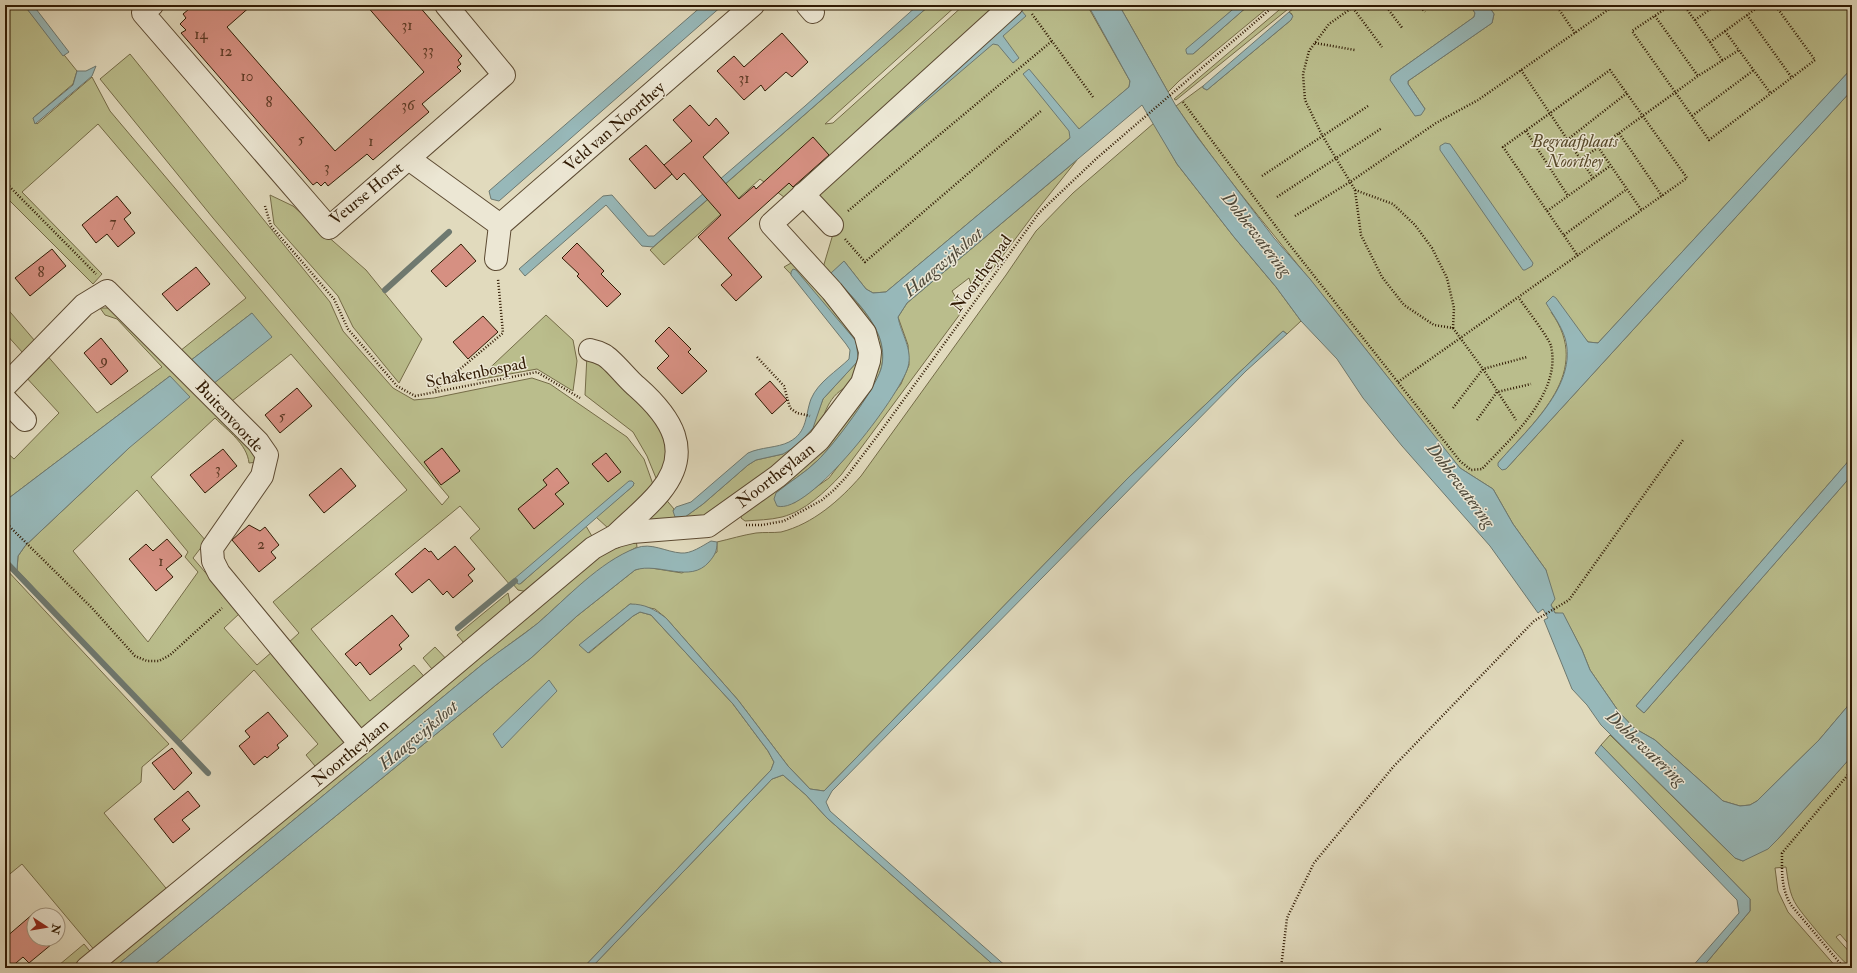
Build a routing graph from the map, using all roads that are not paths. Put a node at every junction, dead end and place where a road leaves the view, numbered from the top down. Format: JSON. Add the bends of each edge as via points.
{"nodes":[{"id":1,"x":152,"y":5,"type":"edge"},
{"id":2,"x":446,"y":5,"type":"edge"},
{"id":3,"x":753,"y":5,"type":"edge"},
{"id":4,"x":1021,"y":8,"type":"edge"},
{"id":5,"x":409,"y":159,"type":"junction"},
{"id":6,"x":803,"y":194,"type":"junction"},
{"id":7,"x":500,"y":225,"type":"junction"},
{"id":8,"x":832,"y":225,"type":"road end"},
{"id":9,"x":496,"y":258,"type":"road end"},
{"id":10,"x":590,"y":350,"type":"dead end"},
{"id":11,"x":5,"y":386,"type":"edge"},
{"id":12,"x":5,"y":399,"type":"edge"},
{"id":13,"x":25,"y":420,"type":"dead end"},
{"id":14,"x":613,"y":537,"type":"junction"},
{"id":15,"x":360,"y":744,"type":"junction"},
{"id":16,"x":87,"y":968,"type":"edge"}],
"edges":[{"from":1,"to":5,"type":"street","name":"Veurse Horst","via":[[142,13],[329,228]]},
{"from":2,"to":5,"type":"street","name":"Veurse Horst","via":[[504,75]]},
{"from":3,"to":7,"type":"street","name":"Veld van Noorthey"},
{"from":4,"to":6,"type":"street"},
{"from":5,"to":7,"type":"street"},
{"from":6,"to":8,"type":"street"},
{"from":6,"to":14,"type":"street","name":"Noortheylaan","via":[[770,224],[832,291],[865,333],[870,352],[862,383],[819,440],[778,476],[708,526],[632,532]]},
{"from":7,"to":9,"type":"street"},
{"from":10,"to":14,"type":"street","name":"Noortheylaan","via":[[606,356],[658,407],[670,424],[676,440],[675,463],[660,493]]},
{"from":11,"to":15,"type":"street","name":"Buitenvoorde","via":[[84,305],[107,291],[258,442],[267,455],[262,476],[212,548],[213,561],[220,573]]},
{"from":12,"to":13,"type":"street"},
{"from":14,"to":15,"type":"street","name":"Noortheylaan","via":[[593,548]]},
{"from":15,"to":16,"type":"street","name":"Noortheylaan"}]}
